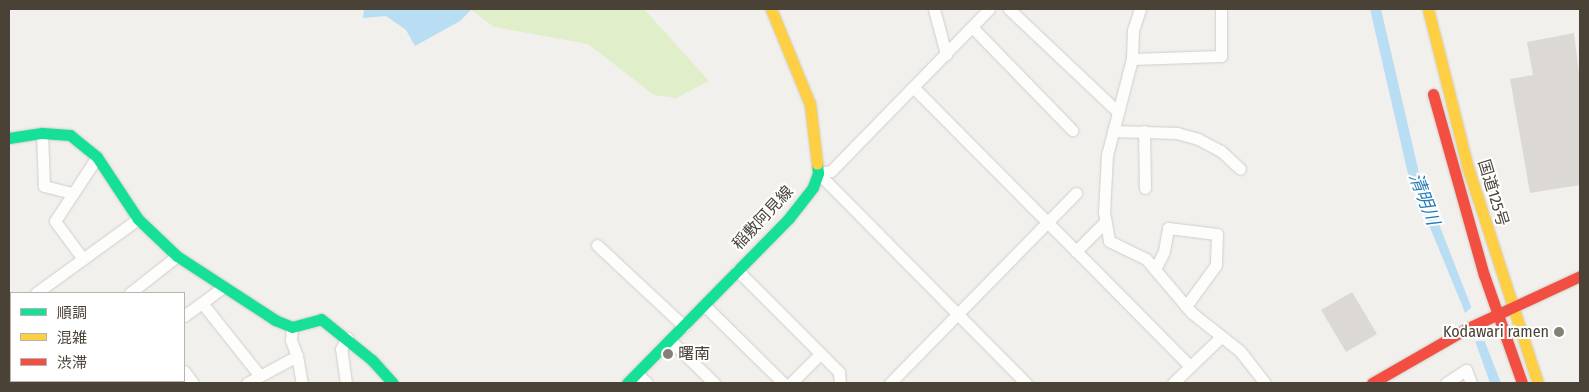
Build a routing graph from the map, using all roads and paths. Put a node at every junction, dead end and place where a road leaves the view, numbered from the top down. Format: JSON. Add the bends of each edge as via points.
{"nodes":[{"id":1,"x":771,"y":9,"type":"edge"},
{"id":2,"x":934,"y":9,"type":"edge"},
{"id":3,"x":989,"y":9,"type":"edge"},
{"id":4,"x":1009,"y":9,"type":"edge"},
{"id":5,"x":1140,"y":9,"type":"edge"},
{"id":6,"x":1221,"y":9,"type":"edge"},
{"id":7,"x":1428,"y":9,"type":"edge"},
{"id":8,"x":972,"y":27,"type":"junction"},
{"id":9,"x":946,"y":54,"type":"junction"},
{"id":10,"x":1132,"y":59,"type":"junction"},
{"id":11,"x":1430,"y":80,"type":"dead end"},
{"id":12,"x":914,"y":88,"type":"junction"},
{"id":13,"x":1118,"y":112,"type":"junction"},
{"id":14,"x":1072,"y":130,"type":"dead end"},
{"id":15,"x":1113,"y":131,"type":"junction"},
{"id":16,"x":1144,"y":131,"type":"junction"},
{"id":17,"x":42,"y":132,"type":"junction"},
{"id":18,"x":9,"y":138,"type":"edge"},
{"id":19,"x":97,"y":157,"type":"junction"},
{"id":20,"x":1240,"y":169,"type":"dead end"},
{"id":21,"x":818,"y":173,"type":"junction"},
{"id":22,"x":1145,"y":188,"type":"dead end"},
{"id":23,"x":1076,"y":193,"type":"dead end"},
{"id":24,"x":73,"y":194,"type":"junction"},
{"id":25,"x":138,"y":219,"type":"junction"},
{"id":26,"x":1105,"y":222,"type":"junction"},
{"id":27,"x":1049,"y":223,"type":"junction"},
{"id":28,"x":597,"y":245,"type":"dead end"},
{"id":29,"x":1076,"y":251,"type":"junction"},
{"id":30,"x":177,"y":256,"type":"junction"},
{"id":31,"x":83,"y":259,"type":"junction"},
{"id":32,"x":1155,"y":269,"type":"junction"},
{"id":33,"x":737,"y":270,"type":"junction"},
{"id":34,"x":1580,"y":276,"type":"edge"},
{"id":35,"x":50,"y":283,"type":"junction"},
{"id":36,"x":222,"y":288,"type":"junction"},
{"id":37,"x":37,"y":292,"type":"edge"},
{"id":38,"x":56,"y":292,"type":"edge"},
{"id":39,"x":131,"y":292,"type":"edge"},
{"id":40,"x":202,"y":303,"type":"junction"},
{"id":41,"x":704,"y":305,"type":"junction"},
{"id":42,"x":1186,"y":306,"type":"junction"},
{"id":43,"x":1511,"y":307,"type":"junction"},
{"id":44,"x":959,"y":313,"type":"junction"},
{"id":45,"x":185,"y":315,"type":"edge"},
{"id":46,"x":1494,"y":315,"type":"junction"},
{"id":47,"x":684,"y":326,"type":"junction"},
{"id":48,"x":292,"y":327,"type":"junction"},
{"id":49,"x":1221,"y":337,"type":"junction"},
{"id":50,"x":347,"y":338,"type":"junction"},
{"id":51,"x":670,"y":340,"type":"junction"},
{"id":52,"x":821,"y":353,"type":"junction"},
{"id":53,"x":297,"y":356,"type":"junction"},
{"id":54,"x":1190,"y":366,"type":"junction"},
{"id":55,"x":185,"y":373,"type":"edge"},
{"id":56,"x":637,"y":374,"type":"junction"},
{"id":57,"x":260,"y":376,"type":"junction"},
{"id":58,"x":193,"y":383,"type":"edge"},
{"id":59,"x":247,"y":383,"type":"edge"},
{"id":60,"x":302,"y":383,"type":"edge"},
{"id":61,"x":346,"y":383,"type":"edge"},
{"id":62,"x":392,"y":383,"type":"edge"},
{"id":63,"x":627,"y":383,"type":"edge"},
{"id":64,"x":646,"y":383,"type":"edge"},
{"id":65,"x":714,"y":383,"type":"edge"},
{"id":66,"x":782,"y":383,"type":"edge"},
{"id":67,"x":790,"y":383,"type":"edge"},
{"id":68,"x":840,"y":383,"type":"edge"},
{"id":69,"x":890,"y":383,"type":"edge"},
{"id":70,"x":1026,"y":383,"type":"edge"},
{"id":71,"x":1173,"y":383,"type":"edge"},
{"id":72,"x":1264,"y":383,"type":"edge"},
{"id":73,"x":1372,"y":383,"type":"edge"},
{"id":74,"x":1446,"y":383,"type":"edge"},
{"id":75,"x":1471,"y":383,"type":"edge"},
{"id":76,"x":1522,"y":383,"type":"edge"},
{"id":77,"x":1538,"y":383,"type":"edge"}],
"edges":[{"from":1,"to":21,"type":"main road","via":[[810,104]]},
{"from":2,"to":9,"type":"street"},
{"from":3,"to":8,"type":"street"},
{"from":4,"to":13,"type":"street"},
{"from":5,"to":10,"type":"street","via":[[1133,30]]},
{"from":6,"to":10,"type":"street","via":[[1221,56]]},
{"from":7,"to":43,"type":"main road","name":"国道125号","via":[[1468,168]]},
{"from":8,"to":9,"type":"street"},
{"from":8,"to":14,"type":"street"},
{"from":9,"to":12,"type":"street"},
{"from":10,"to":13,"type":"street"},
{"from":11,"to":46,"type":"main road","name":"国道125号"},
{"from":12,"to":21,"type":"street","via":[[831,171]]},
{"from":12,"to":27,"type":"street"},
{"from":13,"to":15,"type":"street"},
{"from":15,"to":16,"type":"street"},
{"from":15,"to":26,"type":"street","via":[[1107,155]]},
{"from":16,"to":20,"type":"street","via":[[1177,133],[1198,139],[1221,150]]},
{"from":16,"to":22,"type":"street"},
{"from":17,"to":18,"type":"main road"},
{"from":17,"to":19,"type":"main road","via":[[70,135]]},
{"from":17,"to":24,"type":"street","via":[[44,186]]},
{"from":19,"to":24,"type":"street"},
{"from":19,"to":25,"type":"main road"},
{"from":21,"to":33,"type":"main road","name":"稲敷阿見線","via":[[802,202]]},
{"from":21,"to":44,"type":"street"},
{"from":23,"to":27,"type":"street"},
{"from":24,"to":31,"type":"street","via":[[56,221]]},
{"from":25,"to":30,"type":"main road"},
{"from":25,"to":31,"type":"street"},
{"from":26,"to":29,"type":"street"},
{"from":26,"to":32,"type":"street","via":[[1110,241],[1129,248]]},
{"from":27,"to":29,"type":"street"},
{"from":27,"to":44,"type":"street"},
{"from":28,"to":47,"type":"street"},
{"from":29,"to":54,"type":"street"},
{"from":30,"to":36,"type":"main road"},
{"from":30,"to":39,"type":"street"},
{"from":31,"to":35,"type":"street"},
{"from":32,"to":42,"type":"street"},
{"from":32,"to":42,"type":"street","via":[[1164,251],[1168,228],[1216,234],[1216,265]]},
{"from":33,"to":41,"type":"main road","name":"稲敷阿見線"},
{"from":33,"to":52,"type":"street"},
{"from":34,"to":43,"type":"main road"},
{"from":35,"to":37,"type":"street"},
{"from":35,"to":38,"type":"street"},
{"from":36,"to":40,"type":"street"},
{"from":36,"to":48,"type":"main road"},
{"from":40,"to":45,"type":"street"},
{"from":40,"to":57,"type":"street"},
{"from":41,"to":47,"type":"main road","name":"稲敷阿見線"},
{"from":41,"to":66,"type":"street"},
{"from":42,"to":49,"type":"street"},
{"from":43,"to":46,"type":"main road"},
{"from":43,"to":77,"type":"main road","name":"国道125号"},
{"from":44,"to":69,"type":"street"},
{"from":44,"to":70,"type":"street"},
{"from":46,"to":73,"type":"main road"},
{"from":46,"to":76,"type":"main road","name":"国道125号"},
{"from":47,"to":51,"type":"main road","name":"稲敷阿見線"},
{"from":48,"to":50,"type":"main road","via":[[321,319]]},
{"from":48,"to":53,"type":"street","via":[[291,340]]},
{"from":49,"to":54,"type":"street"},
{"from":49,"to":72,"type":"street","via":[[1240,352]]},
{"from":50,"to":61,"type":"street","via":[[341,349]]},
{"from":50,"to":62,"type":"main road"},
{"from":51,"to":56,"type":"main road","name":"稲敷阿見線"},
{"from":51,"to":65,"type":"street"},
{"from":52,"to":67,"type":"street"},
{"from":52,"to":68,"type":"street","via":[[839,372]]},
{"from":53,"to":57,"type":"street"},
{"from":53,"to":60,"type":"street"},
{"from":54,"to":71,"type":"street"},
{"from":55,"to":58,"type":"street"},
{"from":56,"to":63,"type":"main road","name":"稲敷阿見線"},
{"from":56,"to":64,"type":"street"},
{"from":57,"to":59,"type":"street"},
{"from":74,"to":75,"type":"street","via":[[1466,370]]}]}
